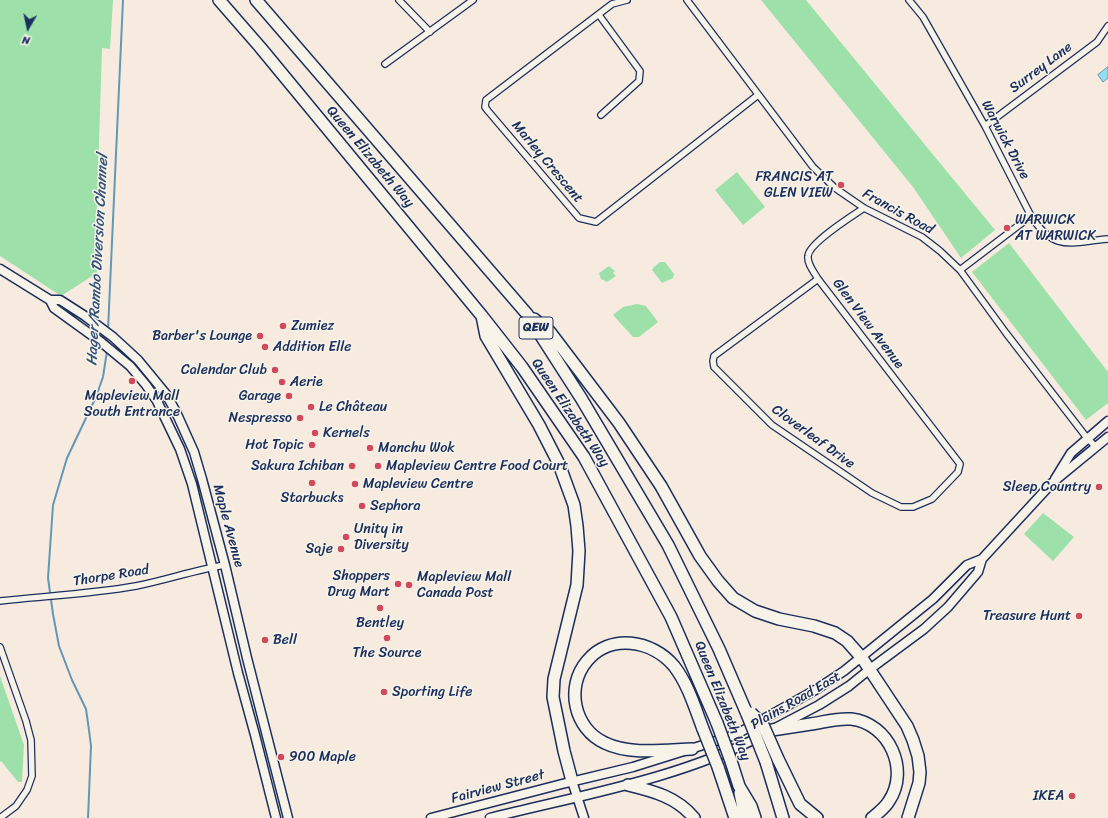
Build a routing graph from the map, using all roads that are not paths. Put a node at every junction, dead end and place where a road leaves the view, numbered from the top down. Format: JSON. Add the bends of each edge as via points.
{"nodes":[{"id":1,"x":219,"y":0,"type":"edge"},
{"id":2,"x":256,"y":0,"type":"edge"},
{"id":3,"x":399,"y":0,"type":"edge"},
{"id":4,"x":473,"y":0,"type":"edge"},
{"id":5,"x":627,"y":0,"type":"edge"},
{"id":6,"x":687,"y":0,"type":"edge"},
{"id":7,"x":909,"y":0,"type":"edge"},
{"id":8,"x":598,"y":15,"type":"junction"},
{"id":9,"x":1108,"y":26,"type":"edge"},
{"id":10,"x":430,"y":32,"type":"junction"},
{"id":11,"x":385,"y":64,"type":"dead end"},
{"id":12,"x":758,"y":95,"type":"junction"},
{"id":13,"x":601,"y":115,"type":"dead end"},
{"id":14,"x":985,"y":126,"type":"junction"},
{"id":15,"x":864,"y":208,"type":"junction"},
{"id":16,"x":1031,"y":216,"type":"junction"},
{"id":17,"x":1108,"y":239,"type":"edge"},
{"id":18,"x":0,"y":269,"type":"edge"},
{"id":19,"x":960,"y":270,"type":"junction"},
{"id":20,"x":818,"y":279,"type":"junction"},
{"id":21,"x":50,"y":300,"type":"junction"},
{"id":22,"x":527,"y":314,"type":"junction"},
{"id":23,"x":482,"y":316,"type":"junction"},
{"id":24,"x":1108,"y":421,"type":"edge"},
{"id":25,"x":1108,"y":437,"type":"edge"},
{"id":26,"x":1087,"y":438,"type":"junction"},
{"id":27,"x":1096,"y":447,"type":"junction"},
{"id":28,"x":960,"y":464,"type":"joint"},
{"id":29,"x":1052,"y":483,"type":"junction"},
{"id":30,"x":982,"y":559,"type":"junction"},
{"id":31,"x":225,"y":565,"type":"junction"},
{"id":32,"x":212,"y":567,"type":"junction"},
{"id":33,"x":0,"y":601,"type":"edge"},
{"id":34,"x":0,"y":647,"type":"edge"},
{"id":35,"x":862,"y":658,"type":"junction"},
{"id":36,"x":870,"y":669,"type":"junction"},
{"id":37,"x":747,"y":711,"type":"junction"},
{"id":38,"x":772,"y":730,"type":"junction"},
{"id":39,"x":692,"y":749,"type":"junction"},
{"id":40,"x":572,"y":781,"type":"junction"},
{"id":41,"x":628,"y":785,"type":"junction"},
{"id":42,"x":739,"y":786,"type":"junction"},
{"id":43,"x":577,"y":796,"type":"junction"},
{"id":44,"x":288,"y":816,"type":"edge"},
{"id":45,"x":276,"y":817,"type":"edge"},
{"id":46,"x":0,"y":818,"type":"edge"},
{"id":47,"x":431,"y":818,"type":"edge"},
{"id":48,"x":490,"y":818,"type":"edge"},
{"id":49,"x":584,"y":818,"type":"edge"},
{"id":50,"x":694,"y":818,"type":"edge"},
{"id":51,"x":735,"y":818,"type":"edge"},
{"id":52,"x":745,"y":818,"type":"edge"},
{"id":53,"x":755,"y":818,"type":"edge"},
{"id":54,"x":783,"y":818,"type":"edge"},
{"id":55,"x":816,"y":818,"type":"edge"},
{"id":56,"x":872,"y":818,"type":"edge"},
{"id":57,"x":908,"y":818,"type":"edge"}],
"edges":[{"from":1,"to":23,"type":"highway","name":"Queen Elizabeth Way","number":"QEW"},
{"from":2,"to":22,"type":"highway","name":"Queen Elizabeth Way","number":"QEW"},
{"from":3,"to":10,"type":"street"},
{"from":4,"to":10,"type":"street"},
{"from":5,"to":8,"type":"street","name":"Marley Crescent","via":[[612,4]]},
{"from":6,"to":12,"type":"street","name":"Francis Road"},
{"from":7,"to":14,"type":"street","name":"Warwick Drive","via":[[923,17]]},
{"from":8,"to":12,"type":"street","name":"Marley Crescent","via":[[486,100],[485,107],[579,218],[596,222]]},
{"from":8,"to":13,"type":"street","via":[[640,71],[639,82]]},
{"from":9,"to":14,"type":"street","name":"Surrey Lane","via":[[1097,42]]},
{"from":10,"to":11,"type":"street"},
{"from":12,"to":15,"type":"street","name":"Francis Road","via":[[813,168],[835,188]]},
{"from":14,"to":16,"type":"street","name":"Warwick Drive"},
{"from":15,"to":19,"type":"street","name":"Francis Road","via":[[922,237]]},
{"from":15,"to":20,"type":"street","name":"Glen View Avenue","via":[[810,249],[809,263]]},
{"from":16,"to":17,"type":"street","name":"Warwick Drive","via":[[1047,236],[1059,243]]},
{"from":16,"to":19,"type":"street"},
{"from":18,"to":21,"type":"main road","name":"Maple Avenue"},
{"from":19,"to":26,"type":"street","name":"Francis Road"},
{"from":20,"to":28,"type":"street","name":"Glen View Avenue"},
{"from":20,"to":28,"type":"street","name":"Cloverleaf Drive","via":[[714,356],[714,367],[772,425],[872,493],[901,507],[913,507],[932,498],[958,472]]},
{"from":21,"to":31,"type":"main road","name":"Maple Avenue","via":[[60,300],[102,328],[138,360],[166,394],[194,452]]},
{"from":21,"to":32,"type":"main road","name":"Maple Avenue","via":[[54,308],[102,342],[130,366],[157,401],[180,449],[192,484]]},
{"from":22,"to":35,"type":"highway","via":[[550,332],[619,423],[661,486],[700,556],[732,598],[755,611],[834,633]]},
{"from":22,"to":37,"type":"highway","name":"Queen Elizabeth Way","number":"QEW","via":[[581,398],[668,545]]},
{"from":23,"to":40,"type":"highway","via":[[486,336],[539,425],[559,464],[574,505],[579,551],[577,585],[554,679],[553,697]]},
{"from":23,"to":42,"type":"highway","name":"Queen Elizabeth Way","number":"QEW","bridge":true,"via":[[522,367],[584,457],[671,617],[717,723]]},
{"from":24,"to":26,"type":"main road","name":"Plains Road East"},
{"from":25,"to":27,"type":"main road","name":"Plains Road East"},
{"from":26,"to":27,"type":"street","name":"Francis Road"},
{"from":26,"to":29,"type":"main road","name":"Plains Road East","via":[[1071,453]]},
{"from":27,"to":29,"type":"main road","name":"Plains Road East"},
{"from":29,"to":30,"type":"main road","name":"Plains Road East"},
{"from":30,"to":35,"type":"main road","name":"Plains Road East","via":[[967,565],[933,599]]},
{"from":30,"to":36,"type":"main road","name":"Plains Road East","via":[[978,572],[948,606],[924,629]]},
{"from":31,"to":32,"type":"street","name":"Thorpe Road"},
{"from":31,"to":44,"type":"main road","name":"Maple Avenue"},
{"from":32,"to":33,"type":"street","name":"Thorpe Road","via":[[136,586]]},
{"from":32,"to":45,"type":"main road","name":"Maple Avenue"},
{"from":34,"to":46,"type":"street","via":[[31,740],[32,776],[28,790],[16,806]]},
{"from":35,"to":36,"type":"highway"},
{"from":35,"to":39,"type":"main road","name":"Plains Road East","via":[[817,689],[760,722],[735,735]]},
{"from":36,"to":38,"type":"main road","name":"Plains Road East","via":[[819,705]]},
{"from":36,"to":57,"type":"highway","via":[[906,726],[918,756],[919,784]]},
{"from":37,"to":54,"type":"highway","name":"Queen Elizabeth Way","number":"QEW","bridge":true},
{"from":37,"to":55,"type":"highway","bridge":true,"via":[[763,725],[800,804]]},
{"from":38,"to":41,"type":"main road","name":"Plains Road East","via":[[706,760]]},
{"from":38,"to":56,"type":"highway","via":[[851,719],[867,723],[882,734],[891,746],[898,772],[895,789],[889,801]]},
{"from":39,"to":40,"type":"main road","name":"Plains Road East"},
{"from":39,"to":51,"type":"highway","bridge":true,"via":[[634,750],[598,740],[583,724],[576,708],[574,698],[582,668],[593,655],[620,643],[648,646],[664,656],[678,672],[688,690]]},
{"from":40,"to":43,"type":"main road"},
{"from":40,"to":47,"type":"main road","name":"Fairview Street"},
{"from":41,"to":43,"type":"main road","name":"Plains Road East"},
{"from":41,"to":50,"type":"highway","via":[[666,796]]},
{"from":42,"to":52,"type":"highway"},
{"from":42,"to":53,"type":"highway","name":"Queen Elizabeth Way","number":"QEW"},
{"from":43,"to":48,"type":"main road","name":"Fairview Street"},
{"from":43,"to":49,"type":"main road"}]}
